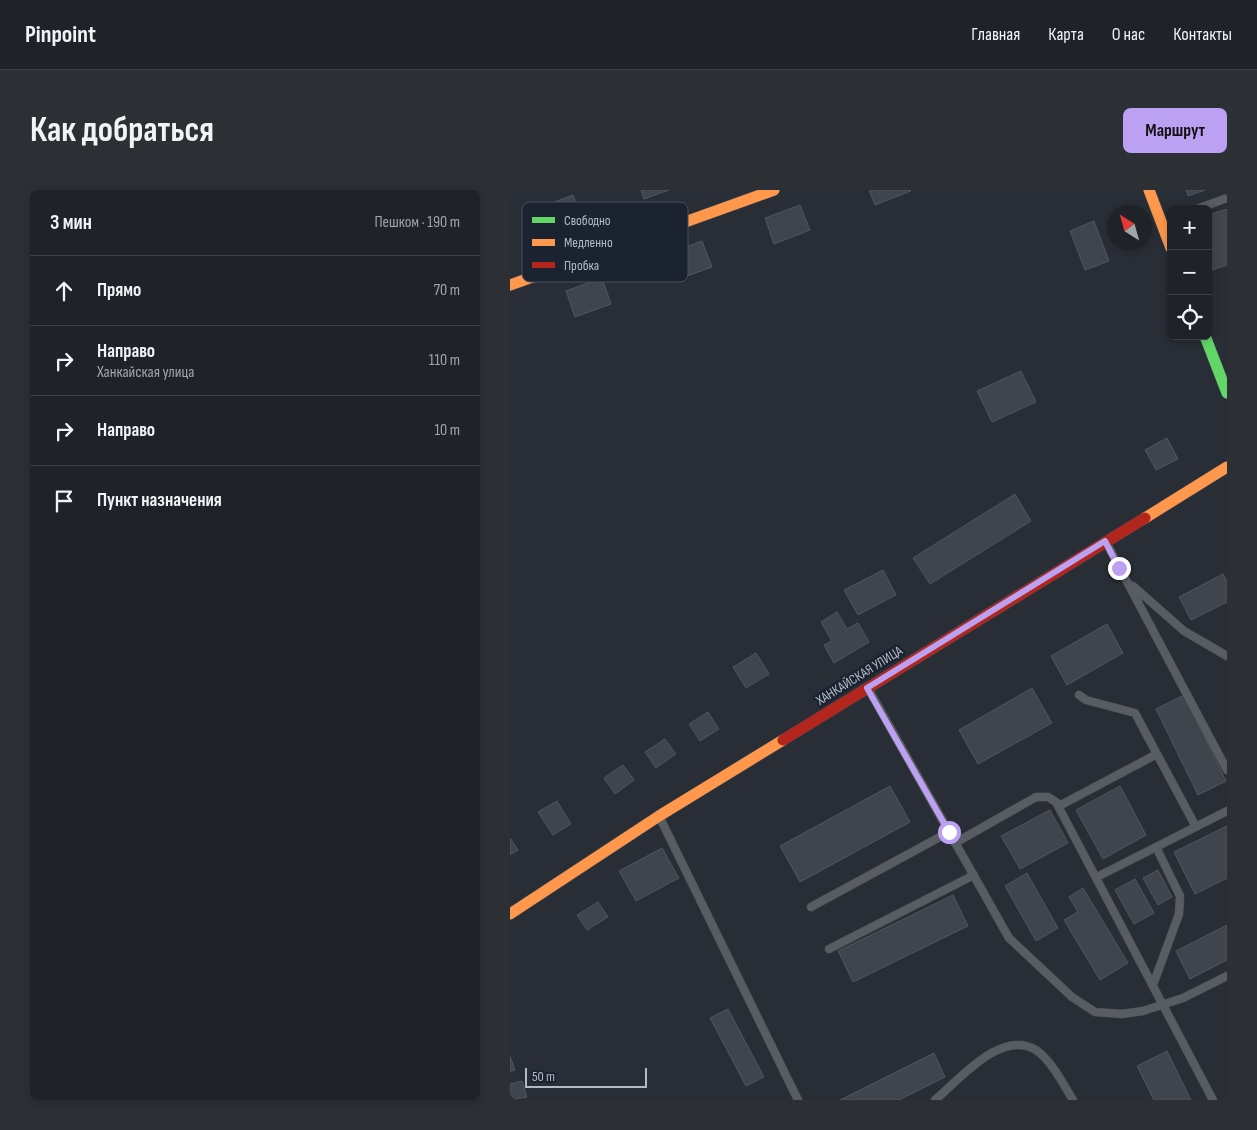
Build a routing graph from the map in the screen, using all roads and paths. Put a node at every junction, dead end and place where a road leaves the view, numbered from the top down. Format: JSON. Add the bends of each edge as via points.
{"nodes":[{"id":1,"x":774,"y":190,"type":"edge"},
{"id":2,"x":1149,"y":190,"type":"edge"},
{"id":3,"x":1227,"y":198,"type":"edge"},
{"id":4,"x":1208,"y":205,"type":"edge"},
{"id":5,"x":688,"y":221,"type":"edge"},
{"id":6,"x":1166,"y":222,"type":"edge"},
{"id":7,"x":522,"y":281,"type":"edge"},
{"id":8,"x":510,"y":285,"type":"edge"},
{"id":9,"x":1207,"y":340,"type":"edge"},
{"id":10,"x":1227,"y":394,"type":"edge"},
{"id":11,"x":1227,"y":466,"type":"edge"},
{"id":12,"x":1105,"y":541,"type":"junction"},
{"id":13,"x":1128,"y":582,"type":"junction"},
{"id":14,"x":1227,"y":656,"type":"edge"},
{"id":15,"x":867,"y":688,"type":"junction"},
{"id":16,"x":1079,"y":695,"type":"dead end"},
{"id":17,"x":1157,"y":754,"type":"junction"},
{"id":18,"x":1227,"y":770,"type":"edge"},
{"id":19,"x":1059,"y":806,"type":"junction"},
{"id":20,"x":1227,"y":811,"type":"edge"},
{"id":21,"x":659,"y":816,"type":"junction"},
{"id":22,"x":1196,"y":827,"type":"junction"},
{"id":23,"x":949,"y":832,"type":"junction"},
{"id":24,"x":956,"y":843,"type":"junction"},
{"id":25,"x":1156,"y":847,"type":"junction"},
{"id":26,"x":974,"y":875,"type":"junction"},
{"id":27,"x":1096,"y":877,"type":"junction"},
{"id":28,"x":810,"y":907,"type":"dead end"},
{"id":29,"x":510,"y":914,"type":"edge"},
{"id":30,"x":829,"y":949,"type":"dead end"},
{"id":31,"x":1227,"y":976,"type":"edge"},
{"id":32,"x":1153,"y":985,"type":"junction"},
{"id":33,"x":1163,"y":1004,"type":"junction"},
{"id":34,"x":798,"y":1100,"type":"edge"},
{"id":35,"x":935,"y":1100,"type":"edge"},
{"id":36,"x":1073,"y":1100,"type":"edge"},
{"id":37,"x":1213,"y":1100,"type":"edge"}],
"edges":[{"from":1,"to":5,"type":"street"},
{"from":2,"to":6,"type":"street"},
{"from":3,"to":4,"type":"lane"},
{"from":7,"to":8,"type":"street"},
{"from":9,"to":10,"type":"street"},
{"from":11,"to":12,"type":"street","name":"ХАНКАЙСКАЯ УЛИЦА"},
{"from":12,"to":13,"type":"lane"},
{"from":12,"to":15,"type":"street","name":"ХАНКАЙСКАЯ УЛИЦА"},
{"from":13,"to":14,"type":"lane","via":[[1184,630]]},
{"from":13,"to":18,"type":"lane"},
{"from":15,"to":21,"type":"street","name":"ХАНКАЙСКАЯ УЛИЦА"},
{"from":15,"to":23,"type":"lane"},
{"from":16,"to":17,"type":"lane","via":[[1086,700],[1135,713]]},
{"from":17,"to":19,"type":"lane"},
{"from":17,"to":22,"type":"lane"},
{"from":19,"to":24,"type":"lane","via":[[1048,797],[1036,797]]},
{"from":19,"to":27,"type":"lane"},
{"from":20,"to":22,"type":"lane"},
{"from":21,"to":29,"type":"street","name":"ХАНКАЙСКАЯ УЛИЦА"},
{"from":21,"to":34,"type":"lane"},
{"from":22,"to":25,"type":"lane"},
{"from":23,"to":24,"type":"lane"},
{"from":23,"to":28,"type":"lane"},
{"from":24,"to":26,"type":"lane"},
{"from":25,"to":27,"type":"lane"},
{"from":25,"to":32,"type":"lane","via":[[1180,896],[1179,914]]},
{"from":26,"to":30,"type":"lane"},
{"from":26,"to":33,"type":"lane","via":[[1008,938],[1082,1006],[1095,1012],[1122,1014]]},
{"from":27,"to":32,"type":"lane"},
{"from":31,"to":33,"type":"lane","via":[[1183,998]]},
{"from":32,"to":33,"type":"lane"},
{"from":33,"to":37,"type":"lane"},
{"from":35,"to":36,"type":"lane","via":[[994,1050],[1020,1044],[1036,1050],[1048,1062]]}]}
